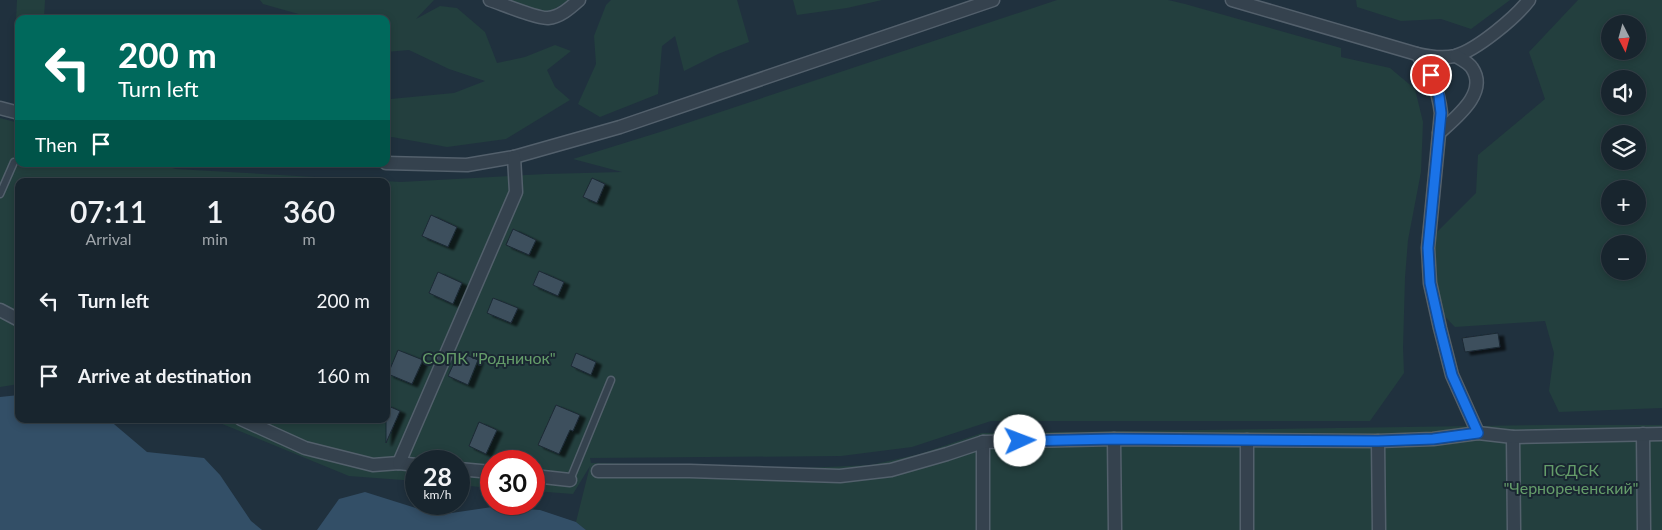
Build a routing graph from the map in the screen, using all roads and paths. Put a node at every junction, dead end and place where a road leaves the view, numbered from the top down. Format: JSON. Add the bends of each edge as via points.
{"nodes":[{"id":1,"x":490,"y":0,"type":"edge"},
{"id":2,"x":579,"y":0,"type":"edge"},
{"id":3,"x":993,"y":0,"type":"edge"},
{"id":4,"x":1232,"y":0,"type":"edge"},
{"id":5,"x":1529,"y":0,"type":"edge"},
{"id":6,"x":523,"y":6,"type":"edge"},
{"id":7,"x":1417,"y":54,"type":"junction"},
{"id":8,"x":1456,"y":56,"type":"junction"},
{"id":9,"x":0,"y":108,"type":"edge"},
{"id":10,"x":15,"y":112,"type":"edge"},
{"id":11,"x":1439,"y":133,"type":"junction"},
{"id":12,"x":514,"y":157,"type":"junction"},
{"id":13,"x":14,"y":162,"type":"dead end"},
{"id":14,"x":390,"y":163,"type":"edge"},
{"id":15,"x":0,"y":194,"type":"edge"},
{"id":16,"x":0,"y":310,"type":"edge"},
{"id":17,"x":15,"y":318,"type":"edge"},
{"id":18,"x":611,"y":380,"type":"dead end"},
{"id":19,"x":252,"y":423,"type":"edge"},
{"id":20,"x":1478,"y":433,"type":"junction"},
{"id":21,"x":1643,"y":434,"type":"junction"},
{"id":22,"x":1662,"y":434,"type":"edge"},
{"id":23,"x":1513,"y":437,"type":"junction"},
{"id":24,"x":1114,"y":439,"type":"junction"},
{"id":25,"x":1247,"y":440,"type":"junction"},
{"id":26,"x":1378,"y":441,"type":"junction"},
{"id":27,"x":983,"y":442,"type":"junction"},
{"id":28,"x":398,"y":463,"type":"junction"},
{"id":29,"x":405,"y":464,"type":"edge"},
{"id":30,"x":598,"y":471,"type":"dead end"},
{"id":31,"x":545,"y":477,"type":"edge"},
{"id":32,"x":570,"y":480,"type":"joint"},
{"id":33,"x":983,"y":530,"type":"edge"},
{"id":34,"x":1115,"y":530,"type":"edge"},
{"id":35,"x":1248,"y":530,"type":"edge"},
{"id":36,"x":1379,"y":530,"type":"edge"},
{"id":37,"x":1514,"y":530,"type":"edge"},
{"id":38,"x":1644,"y":530,"type":"edge"}],
"edges":[{"from":1,"to":6,"type":"street"},
{"from":2,"to":6,"type":"street","via":[[568,11],[547,18]]},
{"from":3,"to":12,"type":"street","via":[[629,124]]},
{"from":4,"to":7,"type":"street"},
{"from":5,"to":8,"type":"street","via":[[1520,12],[1485,40]]},
{"from":7,"to":8,"type":"street","via":[[1437,58]]},
{"from":7,"to":11,"type":"street","via":[[1431,75],[1439,96]]},
{"from":8,"to":11,"type":"street","via":[[1472,67],[1477,79],[1475,91],[1466,107]]},
{"from":9,"to":10,"type":"street"},
{"from":11,"to":20,"type":"street","via":[[1428,248],[1430,283],[1452,375]]},
{"from":12,"to":14,"type":"street","via":[[467,165]]},
{"from":12,"to":28,"type":"street","via":[[516,192]]},
{"from":13,"to":15,"type":"lane"},
{"from":16,"to":17,"type":"street"},
{"from":18,"to":32,"type":"lane"},
{"from":19,"to":28,"type":"street","via":[[305,448],[373,465]]},
{"from":20,"to":23,"type":"street"},
{"from":20,"to":26,"type":"street"},
{"from":21,"to":22,"type":"street"},
{"from":21,"to":23,"type":"street"},
{"from":21,"to":38,"type":"street"},
{"from":23,"to":37,"type":"street"},
{"from":24,"to":25,"type":"street"},
{"from":24,"to":27,"type":"street"},
{"from":24,"to":34,"type":"street"},
{"from":25,"to":26,"type":"street"},
{"from":25,"to":35,"type":"street"},
{"from":26,"to":36,"type":"street"},
{"from":27,"to":30,"type":"street","via":[[891,470],[840,476]]},
{"from":27,"to":33,"type":"street"},
{"from":28,"to":29,"type":"street"},
{"from":31,"to":32,"type":"street"}]}
